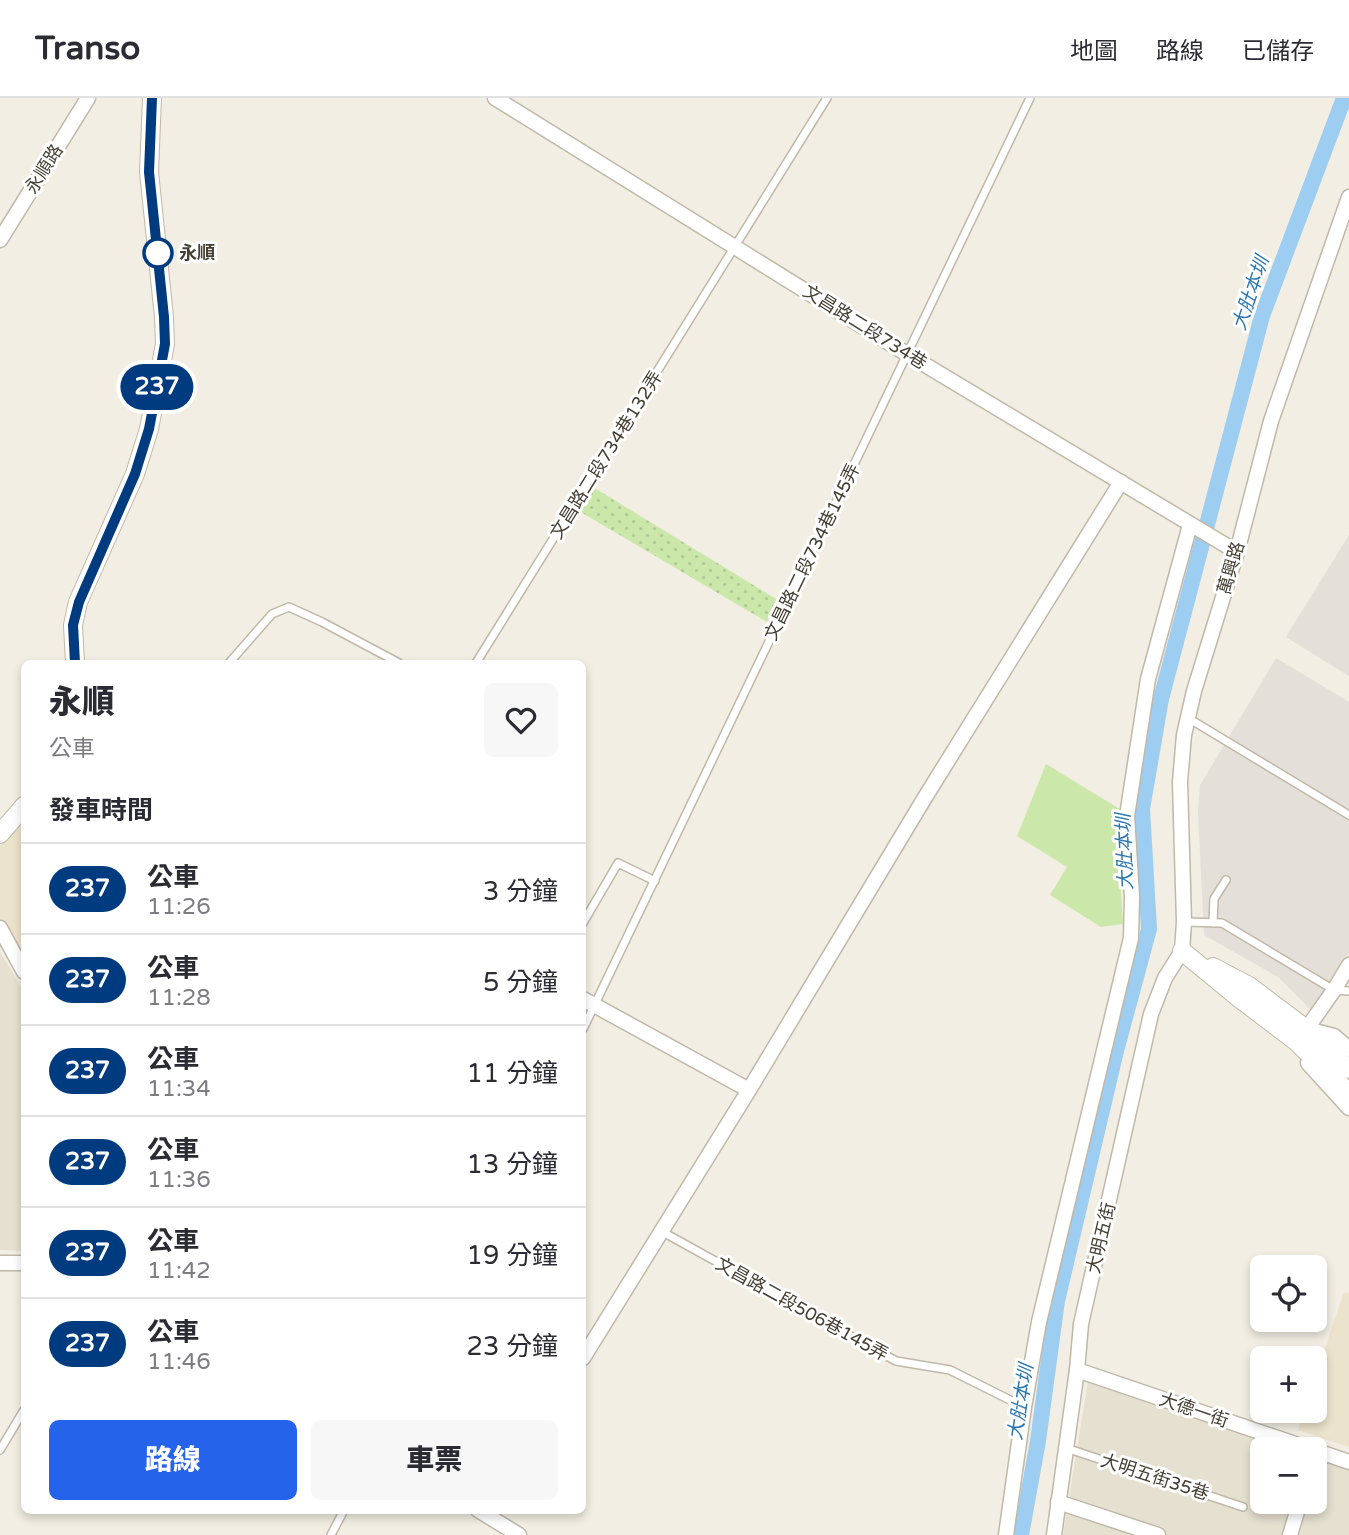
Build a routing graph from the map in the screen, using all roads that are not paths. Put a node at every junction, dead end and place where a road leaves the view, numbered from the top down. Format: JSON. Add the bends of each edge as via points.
{"nodes":[{"id":1,"x":88,"y":98,"type":"edge"},
{"id":2,"x":152,"y":98,"type":"edge"},
{"id":3,"x":495,"y":98,"type":"edge"},
{"id":4,"x":827,"y":98,"type":"edge"},
{"id":5,"x":1030,"y":98,"type":"edge"},
{"id":6,"x":1349,"y":197,"type":"edge"},
{"id":7,"x":0,"y":240,"type":"edge"},
{"id":8,"x":736,"y":246,"type":"junction"},
{"id":9,"x":907,"y":354,"type":"junction"},
{"id":10,"x":1121,"y":482,"type":"junction"},
{"id":11,"x":1191,"y":525,"type":"junction"},
{"id":12,"x":1237,"y":552,"type":"junction"},
{"id":13,"x":75,"y":660,"type":"edge"},
{"id":14,"x":232,"y":660,"type":"edge"},
{"id":15,"x":393,"y":660,"type":"edge"},
{"id":16,"x":478,"y":660,"type":"edge"},
{"id":17,"x":1188,"y":718,"type":"junction"},
{"id":18,"x":21,"y":810,"type":"edge"},
{"id":19,"x":1349,"y":815,"type":"edge"},
{"id":20,"x":0,"y":834,"type":"edge"},
{"id":21,"x":1226,"y":880,"type":"dead end"},
{"id":22,"x":655,"y":881,"type":"junction"},
{"id":23,"x":586,"y":918,"type":"edge"},
{"id":24,"x":1184,"y":922,"type":"junction"},
{"id":25,"x":1213,"y":923,"type":"junction"},
{"id":26,"x":2,"y":937,"type":"edge"},
{"id":27,"x":1182,"y":951,"type":"junction"},
{"id":28,"x":1349,"y":965,"type":"edge"},
{"id":29,"x":21,"y":967,"type":"edge"},
{"id":30,"x":1334,"y":990,"type":"junction"},
{"id":31,"x":1349,"y":991,"type":"edge"},
{"id":32,"x":589,"y":1002,"type":"edge"},
{"id":33,"x":1301,"y":1035,"type":"junction"},
{"id":34,"x":1349,"y":1049,"type":"edge"},
{"id":35,"x":1323,"y":1055,"type":"junction"},
{"id":36,"x":1349,"y":1069,"type":"edge"},
{"id":37,"x":749,"y":1090,"type":"junction"},
{"id":38,"x":1349,"y":1093,"type":"edge"},
{"id":39,"x":1349,"y":1108,"type":"edge"},
{"id":40,"x":661,"y":1231,"type":"junction"},
{"id":41,"x":21,"y":1263,"type":"edge"},
{"id":42,"x":0,"y":1264,"type":"edge"},
{"id":43,"x":586,"y":1353,"type":"edge"},
{"id":44,"x":1077,"y":1370,"type":"junction"},
{"id":45,"x":1024,"y":1407,"type":"junction"},
{"id":46,"x":21,"y":1415,"type":"edge"},
{"id":47,"x":1274,"y":1437,"type":"edge"},
{"id":48,"x":1066,"y":1448,"type":"junction"},
{"id":49,"x":0,"y":1450,"type":"edge"},
{"id":50,"x":1327,"y":1455,"type":"edge"},
{"id":51,"x":1349,"y":1462,"type":"edge"},
{"id":52,"x":1058,"y":1502,"type":"junction"},
{"id":53,"x":1243,"y":1507,"type":"dead end"},
{"id":54,"x":342,"y":1514,"type":"edge"},
{"id":55,"x":488,"y":1514,"type":"edge"},
{"id":56,"x":1296,"y":1514,"type":"edge"},
{"id":57,"x":331,"y":1535,"type":"edge"},
{"id":58,"x":519,"y":1535,"type":"edge"},
{"id":59,"x":1006,"y":1535,"type":"edge"},
{"id":60,"x":1054,"y":1535,"type":"edge"},
{"id":61,"x":1158,"y":1535,"type":"edge"},
{"id":62,"x":1290,"y":1535,"type":"edge"}],
"edges":[{"from":1,"to":7,"type":"street","name":"永順路"},
{"from":2,"to":13,"type":"street","via":[[149,172],[165,344],[149,429],[135,474],[79,602],[73,625]]},
{"from":3,"to":8,"type":"street","name":"文昌路二段734巷"},
{"from":4,"to":8,"type":"lane","name":"文昌路二段734巷132弄"},
{"from":5,"to":9,"type":"lane","name":"文昌路二段734巷145弄"},
{"from":6,"to":12,"type":"street","name":"萬興路","via":[[1271,421]]},
{"from":8,"to":9,"type":"street","name":"文昌路二段734巷"},
{"from":8,"to":16,"type":"lane","name":"文昌路二段734巷132弄"},
{"from":9,"to":10,"type":"street","name":"文昌路二段734巷"},
{"from":9,"to":22,"type":"lane","name":"文昌路二段734巷145弄"},
{"from":10,"to":11,"type":"street","name":"文昌路二段734巷"},
{"from":10,"to":37,"type":"street"},
{"from":11,"to":12,"type":"street","name":"文昌路二段734巷"},
{"from":11,"to":45,"type":"street","via":[[1148,679],[1127,816],[1131,938],[1039,1322]]},
{"from":12,"to":17,"type":"street","name":"萬興路"},
{"from":14,"to":15,"type":"lane","via":[[272,614],[289,607]]},
{"from":17,"to":19,"type":"lane"},
{"from":17,"to":24,"type":"street","name":"萬興路","via":[[1180,782]]},
{"from":18,"to":20,"type":"street"},
{"from":21,"to":25,"type":"lane","via":[[1214,899]]},
{"from":22,"to":23,"type":"lane","via":[[618,863]]},
{"from":22,"to":32,"type":"lane","name":"文昌路二段734巷145弄"},
{"from":24,"to":25,"type":"lane"},
{"from":24,"to":27,"type":"street","name":"萬興路"},
{"from":25,"to":30,"type":"lane","via":[[1222,923]]},
{"from":26,"to":29,"type":"street"},
{"from":27,"to":33,"type":"street","via":[[1249,986]]},
{"from":27,"to":44,"type":"street","name":"大明五街","via":[[1165,978],[1152,1014],[1081,1324]]},
{"from":28,"to":30,"type":"street"},
{"from":30,"to":31,"type":"lane"},
{"from":30,"to":33,"type":"street"},
{"from":32,"to":37,"type":"street"},
{"from":33,"to":34,"type":"street","via":[[1334,1036]]},
{"from":33,"to":35,"type":"street"},
{"from":33,"to":39,"type":"street","via":[[1306,1061]]},
{"from":35,"to":36,"type":"street"},
{"from":35,"to":38,"type":"street"},
{"from":37,"to":40,"type":"street"},
{"from":40,"to":43,"type":"street"},
{"from":40,"to":45,"type":"lane","name":"文昌路二段506巷145弄","via":[[896,1361],[950,1370]]},
{"from":41,"to":42,"type":"street"},
{"from":44,"to":47,"type":"street","name":"大德一街"},
{"from":44,"to":48,"type":"street","name":"大明五街"},
{"from":45,"to":59,"type":"street"},
{"from":46,"to":49,"type":"lane"},
{"from":48,"to":52,"type":"street","name":"大明五街"},
{"from":48,"to":53,"type":"lane","name":"大明五街35巷"},
{"from":50,"to":51,"type":"street","name":"大德一街"},
{"from":52,"to":60,"type":"street","name":"大明五街"},
{"from":52,"to":61,"type":"street"},
{"from":54,"to":57,"type":"lane"},
{"from":55,"to":58,"type":"street"},
{"from":56,"to":62,"type":"street"}]}
